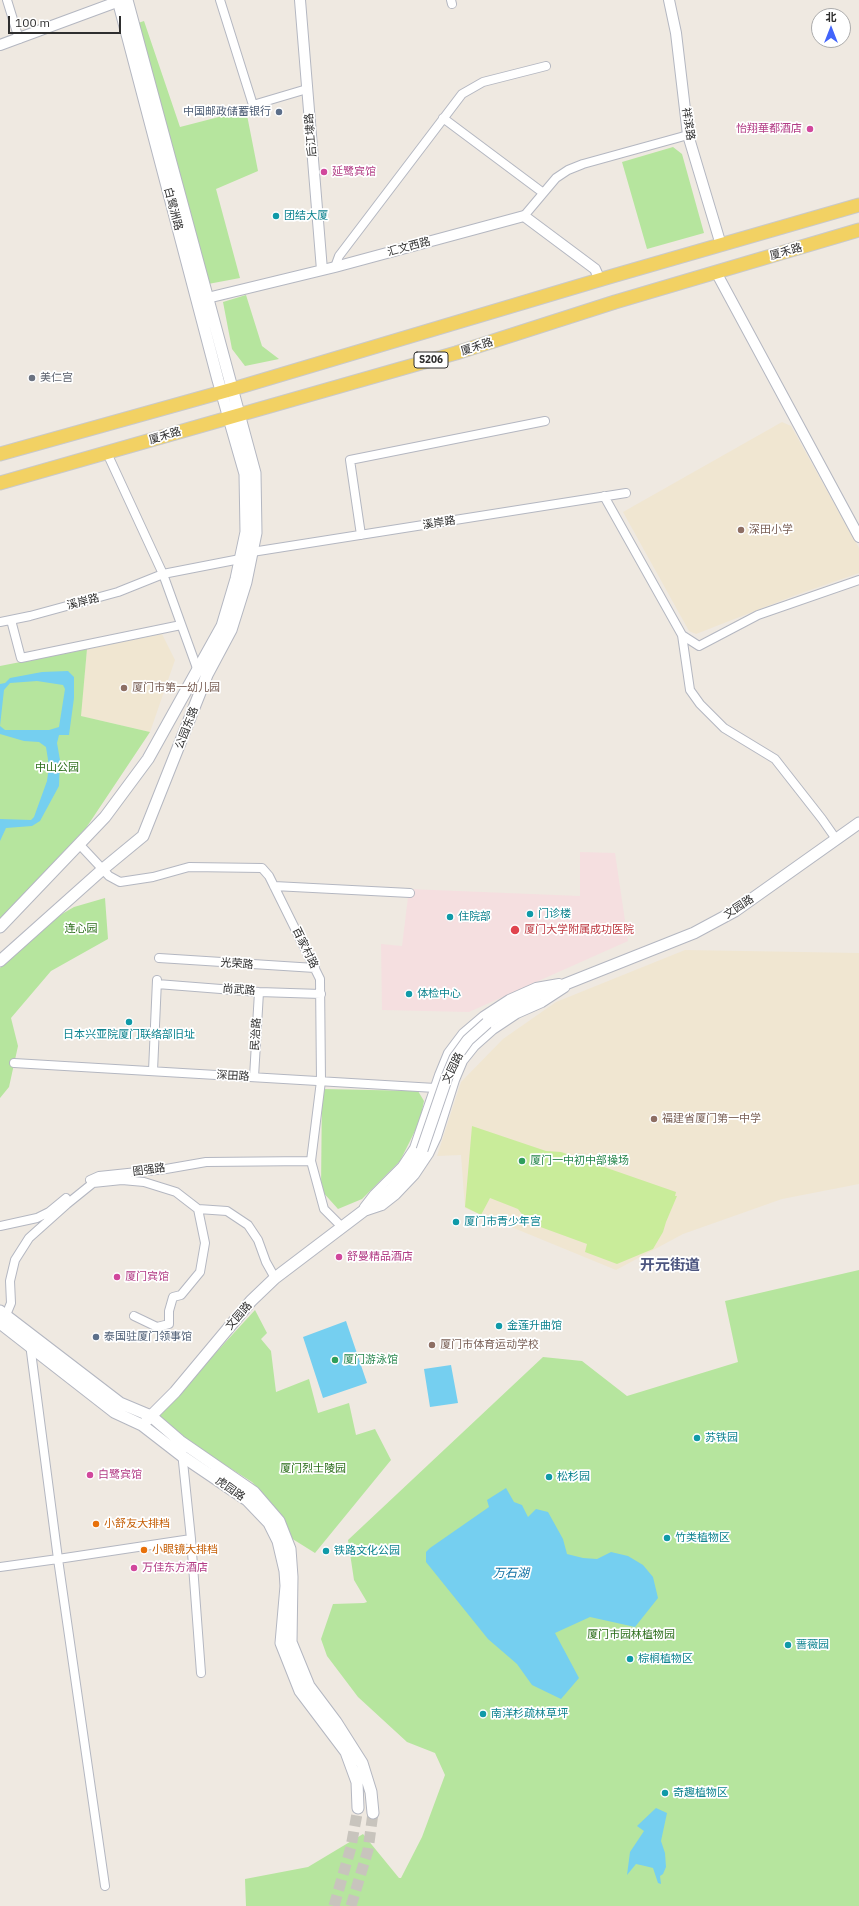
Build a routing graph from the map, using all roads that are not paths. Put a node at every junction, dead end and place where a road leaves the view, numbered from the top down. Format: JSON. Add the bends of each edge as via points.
{"nodes":[{"id":1,"x":7,"y":0,"type":"edge"},
{"id":2,"x":121,"y":0,"type":"edge"},
{"id":3,"x":220,"y":0,"type":"edge"},
{"id":4,"x":300,"y":0,"type":"edge"},
{"id":5,"x":669,"y":0,"type":"edge"},
{"id":6,"x":19,"y":39,"type":"junction"},
{"id":7,"x":0,"y":45,"type":"edge"},
{"id":8,"x":546,"y":66,"type":"dead end"},
{"id":9,"x":307,"y":89,"type":"junction"},
{"id":10,"x":444,"y":118,"type":"junction"},
{"id":11,"x":688,"y":135,"type":"junction"},
{"id":12,"x":542,"y":192,"type":"junction"},
{"id":13,"x":859,"y":205,"type":"edge"},
{"id":14,"x":524,"y":216,"type":"junction"},
{"id":15,"x":859,"y":230,"type":"edge"},
{"id":16,"x":721,"y":245,"type":"junction"},
{"id":17,"x":335,"y":267,"type":"junction"},
{"id":18,"x":322,"y":270,"type":"junction"},
{"id":19,"x":716,"y":272,"type":"junction"},
{"id":20,"x":600,"y":280,"type":"junction"},
{"id":21,"x":202,"y":299,"type":"junction"},
{"id":22,"x":227,"y":390,"type":"junction"},
{"id":23,"x":234,"y":415,"type":"junction"},
{"id":24,"x":545,"y":421,"type":"dead end"},
{"id":25,"x":0,"y":454,"type":"edge"},
{"id":26,"x":107,"y":454,"type":"junction"},
{"id":27,"x":0,"y":483,"type":"edge"},
{"id":28,"x":626,"y":493,"type":"dead end"},
{"id":29,"x":604,"y":496,"type":"junction"},
{"id":30,"x":361,"y":535,"type":"junction"},
{"id":31,"x":859,"y":537,"type":"edge"},
{"id":32,"x":252,"y":552,"type":"junction"},
{"id":33,"x":240,"y":559,"type":"junction"},
{"id":34,"x":163,"y":574,"type":"junction"},
{"id":35,"x":859,"y":580,"type":"edge"},
{"id":36,"x":11,"y":620,"type":"junction"},
{"id":37,"x":0,"y":622,"type":"edge"},
{"id":38,"x":182,"y":625,"type":"junction"},
{"id":39,"x":682,"y":635,"type":"junction"},
{"id":40,"x":198,"y":671,"type":"junction"},
{"id":41,"x":859,"y":823,"type":"edge"},
{"id":42,"x":836,"y":839,"type":"junction"},
{"id":43,"x":79,"y":844,"type":"junction"},
{"id":44,"x":103,"y":869,"type":"junction"},
{"id":45,"x":274,"y":886,"type":"junction"},
{"id":46,"x":410,"y":893,"type":"dead end"},
{"id":47,"x":0,"y":927,"type":"edge"},
{"id":48,"x":159,"y":958,"type":"dead end"},
{"id":49,"x":0,"y":961,"type":"edge"},
{"id":50,"x":315,"y":968,"type":"junction"},
{"id":51,"x":576,"y":980,"type":"junction"},
{"id":52,"x":258,"y":992,"type":"junction"},
{"id":53,"x":321,"y":994,"type":"junction"},
{"id":54,"x":14,"y":1063,"type":"dead end"},
{"id":55,"x":152,"y":1071,"type":"junction"},
{"id":56,"x":254,"y":1077,"type":"junction"},
{"id":57,"x":321,"y":1081,"type":"junction"},
{"id":58,"x":434,"y":1088,"type":"junction"},
{"id":59,"x":452,"y":1089,"type":"junction"},
{"id":60,"x":311,"y":1161,"type":"junction"},
{"id":61,"x":198,"y":1209,"type":"junction"},
{"id":62,"x":360,"y":1213,"type":"junction"},
{"id":63,"x":0,"y":1226,"type":"edge"},
{"id":64,"x":342,"y":1226,"type":"junction"},
{"id":65,"x":275,"y":1278,"type":"junction"},
{"id":66,"x":2,"y":1316,"type":"edge"},
{"id":67,"x":134,"y":1316,"type":"dead end"},
{"id":68,"x":29,"y":1331,"type":"junction"},
{"id":69,"x":30,"y":1346,"type":"junction"},
{"id":70,"x":151,"y":1416,"type":"junction"},
{"id":71,"x":142,"y":1425,"type":"junction"},
{"id":72,"x":180,"y":1442,"type":"junction"},
{"id":73,"x":182,"y":1456,"type":"junction"},
{"id":74,"x":191,"y":1539,"type":"junction"},
{"id":75,"x":58,"y":1559,"type":"junction"},
{"id":76,"x":0,"y":1567,"type":"edge"},
{"id":77,"x":201,"y":1673,"type":"dead end"},
{"id":78,"x":358,"y":1808,"type":"tunnel mouth"},
{"id":79,"x":373,"y":1813,"type":"tunnel mouth"},
{"id":80,"x":105,"y":1886,"type":"dead end"}],
"edges":[{"from":1,"to":6,"type":"street"},
{"from":2,"to":6,"type":"street"},
{"from":2,"to":21,"type":"main road","name":"白鹭洲路"},
{"from":3,"to":9,"type":"street","via":[[253,104]]},
{"from":4,"to":9,"type":"street","name":"后江埭路"},
{"from":5,"to":11,"type":"street","name":"祥滨路","via":[[676,33]]},
{"from":6,"to":7,"type":"street"},
{"from":8,"to":10,"type":"street","via":[[483,82],[462,94]]},
{"from":9,"to":18,"type":"street","name":"后江埭路"},
{"from":10,"to":12,"type":"street"},
{"from":10,"to":17,"type":"street","via":[[339,256]]},
{"from":11,"to":12,"type":"street","via":[[583,164],[556,178]]},
{"from":11,"to":16,"type":"street","name":"祥滨路"},
{"from":12,"to":14,"type":"street"},
{"from":13,"to":16,"type":"main road","number":"S206"},
{"from":14,"to":17,"type":"street","name":"汇文西路"},
{"from":14,"to":20,"type":"street","via":[[595,269]]},
{"from":15,"to":19,"type":"main road","name":"厦禾路","number":"S206"},
{"from":16,"to":20,"type":"main road","number":"S206"},
{"from":17,"to":18,"type":"street","name":"汇文西路"},
{"from":18,"to":21,"type":"street","name":"汇文西路"},
{"from":19,"to":23,"type":"main road","name":"厦禾路","number":"S206","via":[[456,353]]},
{"from":19,"to":31,"type":"street"},
{"from":20,"to":22,"type":"main road","number":"S206"},
{"from":21,"to":22,"type":"main road","name":"白鹭洲路"},
{"from":22,"to":23,"type":"main road","name":"公园东路"},
{"from":22,"to":25,"type":"main road","number":"S206"},
{"from":23,"to":26,"type":"main road","name":"厦禾路","number":"S206"},
{"from":23,"to":32,"type":"main road","name":"公园东路","via":[[255,473],[256,533]]},
{"from":23,"to":33,"type":"main road","name":"公园东路","via":[[245,474],[246,532]]},
{"from":24,"to":30,"type":"street","via":[[350,460]]},
{"from":26,"to":27,"type":"main road","name":"厦禾路","number":"S206"},
{"from":26,"to":34,"type":"street"},
{"from":28,"to":29,"type":"street","name":"溪岸路"},
{"from":29,"to":30,"type":"street","name":"溪岸路"},
{"from":29,"to":39,"type":"street"},
{"from":30,"to":32,"type":"street","name":"溪岸路"},
{"from":32,"to":44,"type":"main road","name":"公园东路","via":[[246,582],[231,630],[207,676],[143,836]]},
{"from":33,"to":34,"type":"street","name":"溪岸路"},
{"from":33,"to":40,"type":"main road","name":"公园东路","via":[[222,626]]},
{"from":34,"to":36,"type":"street","name":"溪岸路","via":[[118,592]]},
{"from":34,"to":38,"type":"street"},
{"from":35,"to":39,"type":"street","via":[[758,614],[699,646]]},
{"from":36,"to":37,"type":"street","name":"溪岸路"},
{"from":36,"to":38,"type":"street","via":[[21,658]]},
{"from":38,"to":40,"type":"street"},
{"from":39,"to":42,"type":"street","via":[[690,690],[700,704],[724,728],[775,759]]},
{"from":40,"to":43,"type":"main road","name":"公园东路","via":[[148,759],[105,817]]},
{"from":41,"to":42,"type":"main road","name":"文园路"},
{"from":42,"to":51,"type":"main road","name":"文园路","via":[[735,911],[701,929]]},
{"from":43,"to":44,"type":"street","name":"百家村路"},
{"from":43,"to":47,"type":"main road","name":"公园东路"},
{"from":44,"to":45,"type":"street","name":"百家村路","via":[[108,876],[120,882],[153,877],[190,867],[262,868]]},
{"from":44,"to":49,"type":"main road","name":"公园东路"},
{"from":45,"to":46,"type":"street"},
{"from":45,"to":50,"type":"street","name":"百家村路"},
{"from":48,"to":50,"type":"street","name":"光荣路"},
{"from":50,"to":53,"type":"street","name":"百家村路","via":[[320,979]]},
{"from":51,"to":58,"type":"street","via":[[536,987],[509,999],[483,1016],[463,1033],[448,1053]]},
{"from":51,"to":59,"type":"street","via":[[542,1003],[517,1014],[493,1030],[475,1046],[464,1061]]},
{"from":51,"to":62,"type":"main road","name":"文园路","bridge":true,"via":[[512,1007],[487,1023],[468,1040],[455,1058],[447,1076],[422,1150],[391,1190]]},
{"from":52,"to":53,"type":"street","name":"尚武路"},
{"from":52,"to":55,"type":"street","name":"尚武路","via":[[157,982]]},
{"from":52,"to":56,"type":"street","name":"民治路"},
{"from":53,"to":57,"type":"street","name":"百家村路"},
{"from":54,"to":55,"type":"street","name":"深田路"},
{"from":55,"to":56,"type":"street","name":"深田路"},
{"from":56,"to":57,"type":"street","name":"深田路"},
{"from":57,"to":58,"type":"street","name":"深田路"},
{"from":57,"to":60,"type":"street","name":"百家村路"},
{"from":58,"to":59,"type":"street","name":"深田路"},
{"from":58,"to":62,"type":"street","via":[[414,1148],[402,1166],[374,1194]]},
{"from":59,"to":62,"type":"street","via":[[437,1137],[415,1175],[382,1206]]},
{"from":60,"to":63,"type":"street","name":"图强路","via":[[206,1162],[99,1176],[86,1182],[49,1212],[37,1218]]},
{"from":60,"to":64,"type":"street","name":"百家村路","via":[[324,1209]]},
{"from":61,"to":65,"type":"street","via":[[227,1212],[248,1225],[258,1240]]},
{"from":61,"to":66,"type":"street","via":[[176,1192],[144,1182],[122,1180],[93,1183],[29,1238],[15,1260],[10,1281],[11,1303]]},
{"from":61,"to":67,"type":"street","via":[[205,1243],[200,1272],[181,1295],[173,1297],[169,1324],[157,1327]]},
{"from":62,"to":64,"type":"main road","name":"文园路"},
{"from":64,"to":65,"type":"main road","name":"文园路"},
{"from":65,"to":70,"type":"main road","name":"文园路","via":[[251,1301],[175,1392]]},
{"from":66,"to":68,"type":"main road","name":"虎园路"},
{"from":66,"to":69,"type":"main road","name":"虎园路"},
{"from":68,"to":69,"type":"street"},
{"from":68,"to":70,"type":"main road","name":"虎园路","via":[[120,1402]]},
{"from":69,"to":71,"type":"main road","name":"虎园路","via":[[114,1412]]},
{"from":69,"to":75,"type":"street"},
{"from":70,"to":71,"type":"main road","name":"文园路"},
{"from":70,"to":72,"type":"main road","name":"虎园路"},
{"from":71,"to":73,"type":"main road","name":"虎园路"},
{"from":72,"to":73,"type":"street"},
{"from":72,"to":79,"type":"main road","name":"虎园路","via":[[254,1492],[280,1521],[290,1549],[292,1642],[309,1686],[356,1751],[367,1776]]},
{"from":73,"to":74,"type":"street"},
{"from":73,"to":78,"type":"main road","name":"虎园路","via":[[247,1500],[269,1523],[278,1541],[285,1571],[281,1643],[300,1691],[346,1752],[357,1782]]},
{"from":74,"to":75,"type":"street"},
{"from":74,"to":77,"type":"street"},
{"from":75,"to":76,"type":"street"},
{"from":75,"to":80,"type":"street"}]}
